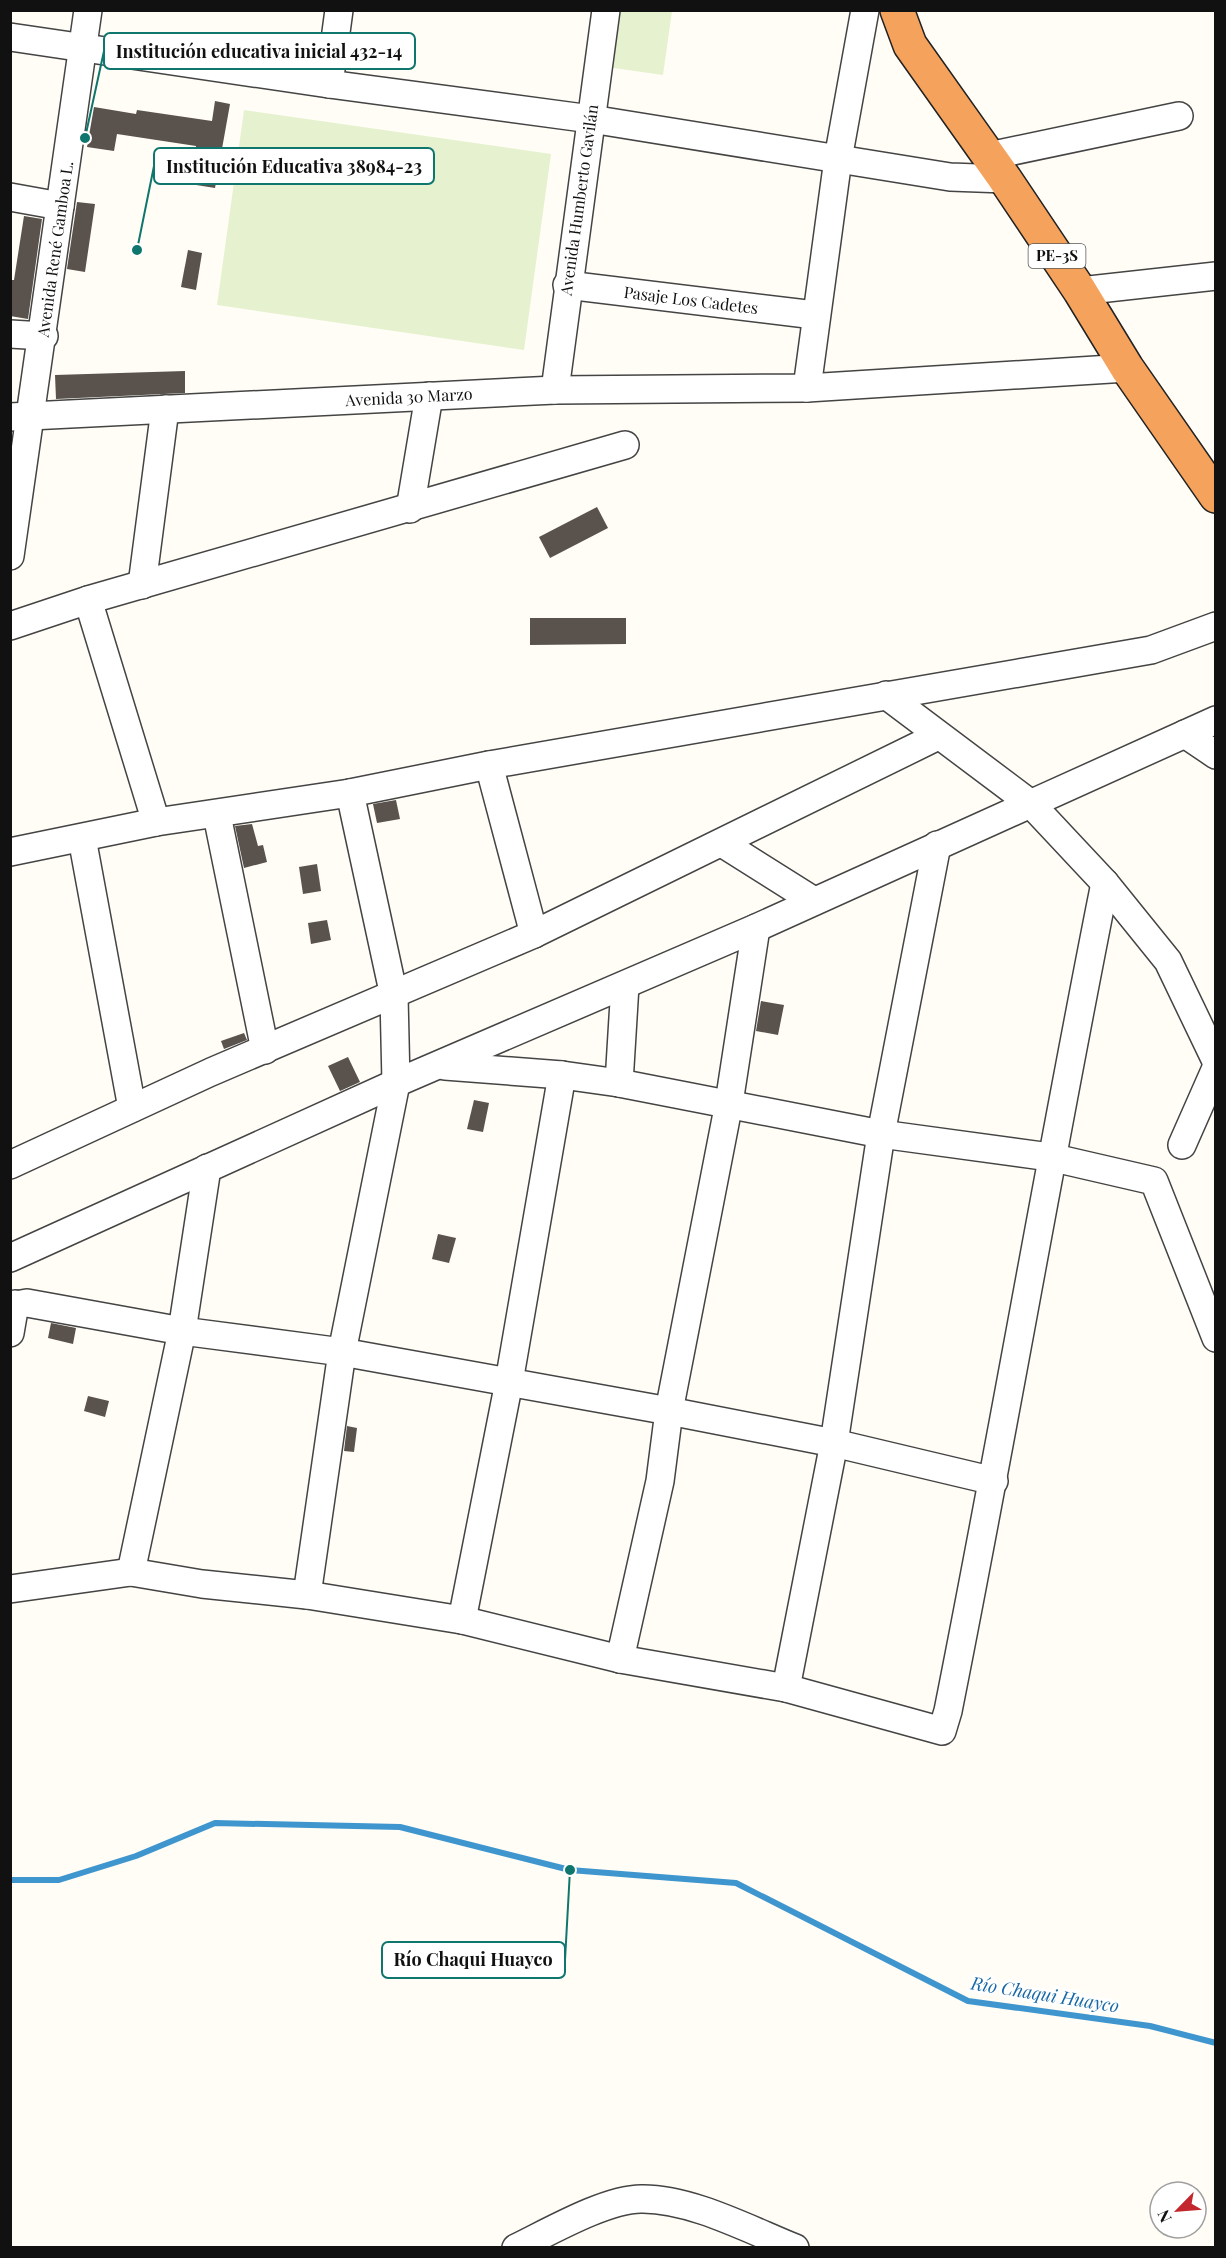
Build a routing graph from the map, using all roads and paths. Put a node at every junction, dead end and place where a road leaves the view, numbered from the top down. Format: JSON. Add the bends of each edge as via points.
{"nodes":[{"id":1,"x":88,"y":10,"type":"edge"},
{"id":2,"x":339,"y":10,"type":"edge"},
{"id":3,"x":606,"y":10,"type":"edge"},
{"id":4,"x":865,"y":10,"type":"edge"},
{"id":5,"x":891,"y":12,"type":"edge"},
{"id":6,"x":10,"y":37,"type":"edge"},
{"id":7,"x":82,"y":47,"type":"junction"},
{"id":8,"x":329,"y":84,"type":"junction"},
{"id":9,"x":1179,"y":116,"type":"dead end"},
{"id":10,"x":591,"y":119,"type":"junction"},
{"id":11,"x":838,"y":159,"type":"junction"},
{"id":12,"x":998,"y":167,"type":"junction"},
{"id":13,"x":10,"y":197,"type":"edge"},
{"id":14,"x":60,"y":206,"type":"junction"},
{"id":15,"x":1215,"y":276,"type":"edge"},
{"id":16,"x":567,"y":285,"type":"junction"},
{"id":17,"x":1080,"y":291,"type":"junction"},
{"id":18,"x":815,"y":315,"type":"junction"},
{"id":19,"x":10,"y":334,"type":"edge"},
{"id":20,"x":44,"y":336,"type":"junction"},
{"id":21,"x":1127,"y":368,"type":"junction"},
{"id":22,"x":807,"y":388,"type":"junction"},
{"id":23,"x":555,"y":390,"type":"junction"},
{"id":24,"x":429,"y":396,"type":"junction"},
{"id":25,"x":165,"y":409,"type":"junction"},
{"id":26,"x":21,"y":416,"type":"edge"},
{"id":27,"x":625,"y":445,"type":"dead end"},
{"id":28,"x":1215,"y":496,"type":"edge"},
{"id":29,"x":410,"y":509,"type":"junction"},
{"id":30,"x":11,"y":550,"type":"edge"},
{"id":31,"x":142,"y":585,"type":"junction"},
{"id":32,"x":88,"y":600,"type":"junction"},
{"id":33,"x":10,"y":626,"type":"edge"},
{"id":34,"x":1215,"y":626,"type":"edge"},
{"id":35,"x":886,"y":696,"type":"junction"},
{"id":36,"x":1215,"y":720,"type":"edge"},
{"id":37,"x":1185,"y":734,"type":"junction"},
{"id":38,"x":938,"y":736,"type":"junction"},
{"id":39,"x":1215,"y":755,"type":"edge"},
{"id":40,"x":489,"y":765,"type":"junction"},
{"id":41,"x":350,"y":793,"type":"junction"},
{"id":42,"x":1031,"y":804,"type":"junction"},
{"id":43,"x":217,"y":815,"type":"junction"},
{"id":44,"x":156,"y":822,"type":"junction"},
{"id":45,"x":82,"y":838,"type":"junction"},
{"id":46,"x":722,"y":843,"type":"junction"},
{"id":47,"x":937,"y":845,"type":"junction"},
{"id":48,"x":10,"y":852,"type":"edge"},
{"id":49,"x":1105,"y":883,"type":"junction"},
{"id":50,"x":814,"y":901,"type":"junction"},
{"id":51,"x":756,"y":928,"type":"junction"},
{"id":52,"x":534,"y":934,"type":"junction"},
{"id":53,"x":625,"y":985,"type":"junction"},
{"id":54,"x":394,"y":996,"type":"junction"},
{"id":55,"x":265,"y":1050,"type":"junction"},
{"id":56,"x":1215,"y":1061,"type":"edge"},
{"id":57,"x":440,"y":1065,"type":"junction"},
{"id":58,"x":1215,"y":1068,"type":"edge"},
{"id":59,"x":562,"y":1075,"type":"junction"},
{"id":60,"x":396,"y":1083,"type":"junction"},
{"id":61,"x":619,"y":1083,"type":"junction"},
{"id":62,"x":729,"y":1103,"type":"junction"},
{"id":63,"x":132,"y":1108,"type":"junction"},
{"id":64,"x":881,"y":1134,"type":"junction"},
{"id":65,"x":1182,"y":1145,"type":"dead end"},
{"id":66,"x":1050,"y":1157,"type":"junction"},
{"id":67,"x":10,"y":1165,"type":"edge"},
{"id":68,"x":207,"y":1168,"type":"junction"},
{"id":69,"x":10,"y":1258,"type":"edge"},
{"id":70,"x":13,"y":1305,"type":"edge"},
{"id":71,"x":182,"y":1331,"type":"junction"},
{"id":72,"x":10,"y":1333,"type":"edge"},
{"id":73,"x":1215,"y":1338,"type":"edge"},
{"id":74,"x":342,"y":1352,"type":"junction"},
{"id":75,"x":509,"y":1382,"type":"junction"},
{"id":76,"x":669,"y":1411,"type":"junction"},
{"id":77,"x":834,"y":1443,"type":"junction"},
{"id":78,"x":994,"y":1481,"type":"junction"},
{"id":79,"x":131,"y":1572,"type":"junction"},
{"id":80,"x":10,"y":1589,"type":"edge"},
{"id":81,"x":307,"y":1595,"type":"junction"},
{"id":82,"x":462,"y":1620,"type":"junction"},
{"id":83,"x":620,"y":1659,"type":"junction"},
{"id":84,"x":786,"y":1688,"type":"junction"},
{"id":85,"x":516,"y":2247,"type":"edge"},
{"id":86,"x":795,"y":2247,"type":"edge"}],
"edges":[{"from":1,"to":7,"type":"street","name":"Avenida René Gamboa L."},
{"from":2,"to":8,"type":"street"},
{"from":3,"to":10,"type":"street","name":"Avenida Humberto Gavilán"},
{"from":4,"to":11,"type":"street"},
{"from":5,"to":12,"type":"highway","number":"PE-3S","via":[[910,45]]},
{"from":6,"to":7,"type":"street"},
{"from":7,"to":8,"type":"street"},
{"from":7,"to":14,"type":"street","name":"Avenida René Gamboa L."},
{"from":8,"to":10,"type":"street"},
{"from":9,"to":12,"type":"street"},
{"from":10,"to":11,"type":"street"},
{"from":10,"to":16,"type":"street","name":"Avenida Humberto Gavilán"},
{"from":11,"to":12,"type":"street","via":[[950,177]]},
{"from":11,"to":18,"type":"street"},
{"from":12,"to":17,"type":"highway","number":"PE-3S"},
{"from":13,"to":14,"type":"street"},
{"from":14,"to":20,"type":"street","name":"Avenida René Gamboa L."},
{"from":15,"to":17,"type":"street"},
{"from":16,"to":18,"type":"street","name":"Pasaje Los Cadetes"},
{"from":16,"to":23,"type":"street","name":"Avenida Humberto Gavilán"},
{"from":17,"to":21,"type":"highway","number":"PE-3S"},
{"from":18,"to":22,"type":"street"},
{"from":19,"to":20,"type":"street"},
{"from":20,"to":26,"type":"street","name":"Avenida René Gamboa L."},
{"from":21,"to":22,"type":"street","name":"Avenida 30 Marzo"},
{"from":21,"to":28,"type":"highway","number":"PE-3S"},
{"from":22,"to":23,"type":"street","name":"Avenida 30 Marzo"},
{"from":23,"to":24,"type":"street","name":"Avenida 30 Marzo"},
{"from":24,"to":25,"type":"street","name":"Avenida 30 Marzo"},
{"from":24,"to":29,"type":"street"},
{"from":25,"to":26,"type":"street","name":"Avenida 30 Marzo"},
{"from":25,"to":31,"type":"street"},
{"from":26,"to":30,"type":"street","name":"Avenida René Gamboa L."},
{"from":27,"to":29,"type":"street"},
{"from":29,"to":31,"type":"street"},
{"from":31,"to":32,"type":"street"},
{"from":32,"to":33,"type":"street"},
{"from":32,"to":44,"type":"street"},
{"from":34,"to":35,"type":"street","via":[[1151,650]]},
{"from":35,"to":38,"type":"street"},
{"from":35,"to":40,"type":"street"},
{"from":36,"to":37,"type":"street"},
{"from":37,"to":39,"type":"street"},
{"from":37,"to":42,"type":"street"},
{"from":38,"to":42,"type":"street"},
{"from":38,"to":46,"type":"street"},
{"from":40,"to":41,"type":"street"},
{"from":40,"to":52,"type":"street"},
{"from":41,"to":43,"type":"street"},
{"from":41,"to":54,"type":"street"},
{"from":42,"to":47,"type":"street"},
{"from":42,"to":49,"type":"street"},
{"from":43,"to":44,"type":"street"},
{"from":43,"to":55,"type":"street"},
{"from":44,"to":45,"type":"street"},
{"from":45,"to":48,"type":"street"},
{"from":45,"to":63,"type":"street"},
{"from":46,"to":50,"type":"street"},
{"from":46,"to":52,"type":"street"},
{"from":47,"to":50,"type":"street"},
{"from":47,"to":64,"type":"street"},
{"from":49,"to":56,"type":"street","via":[[1168,961]]},
{"from":49,"to":66,"type":"street"},
{"from":50,"to":51,"type":"street"},
{"from":51,"to":53,"type":"street"},
{"from":51,"to":62,"type":"street"},
{"from":52,"to":54,"type":"street"},
{"from":53,"to":57,"type":"street"},
{"from":53,"to":61,"type":"street"},
{"from":54,"to":55,"type":"street"},
{"from":54,"to":60,"type":"street"},
{"from":55,"to":63,"type":"street"},
{"from":57,"to":59,"type":"street"},
{"from":57,"to":60,"type":"street"},
{"from":58,"to":65,"type":"street"},
{"from":59,"to":61,"type":"street"},
{"from":59,"to":75,"type":"street"},
{"from":60,"to":68,"type":"street"},
{"from":60,"to":74,"type":"street"},
{"from":61,"to":62,"type":"street"},
{"from":62,"to":64,"type":"street"},
{"from":62,"to":76,"type":"street"},
{"from":63,"to":67,"type":"street"},
{"from":64,"to":66,"type":"street"},
{"from":64,"to":77,"type":"street"},
{"from":66,"to":73,"type":"street","via":[[1154,1181]]},
{"from":66,"to":78,"type":"street"},
{"from":68,"to":69,"type":"street"},
{"from":68,"to":71,"type":"street"},
{"from":70,"to":71,"type":"street","via":[[27,1303]]},
{"from":70,"to":72,"type":"street"},
{"from":71,"to":74,"type":"street"},
{"from":71,"to":79,"type":"street"},
{"from":74,"to":75,"type":"street"},
{"from":74,"to":81,"type":"street"},
{"from":75,"to":76,"type":"street"},
{"from":75,"to":82,"type":"street"},
{"from":76,"to":77,"type":"street"},
{"from":76,"to":83,"type":"street","via":[[660,1481]]},
{"from":77,"to":78,"type":"street"},
{"from":77,"to":84,"type":"street"},
{"from":78,"to":84,"type":"street","via":[[942,1731]]},
{"from":79,"to":80,"type":"street"},
{"from":79,"to":81,"type":"street"},
{"from":81,"to":82,"type":"street"},
{"from":82,"to":83,"type":"street"},
{"from":83,"to":84,"type":"street"},
{"from":85,"to":86,"type":"street","via":[[585,2214],[639,2199],[673,2202]]}]}
